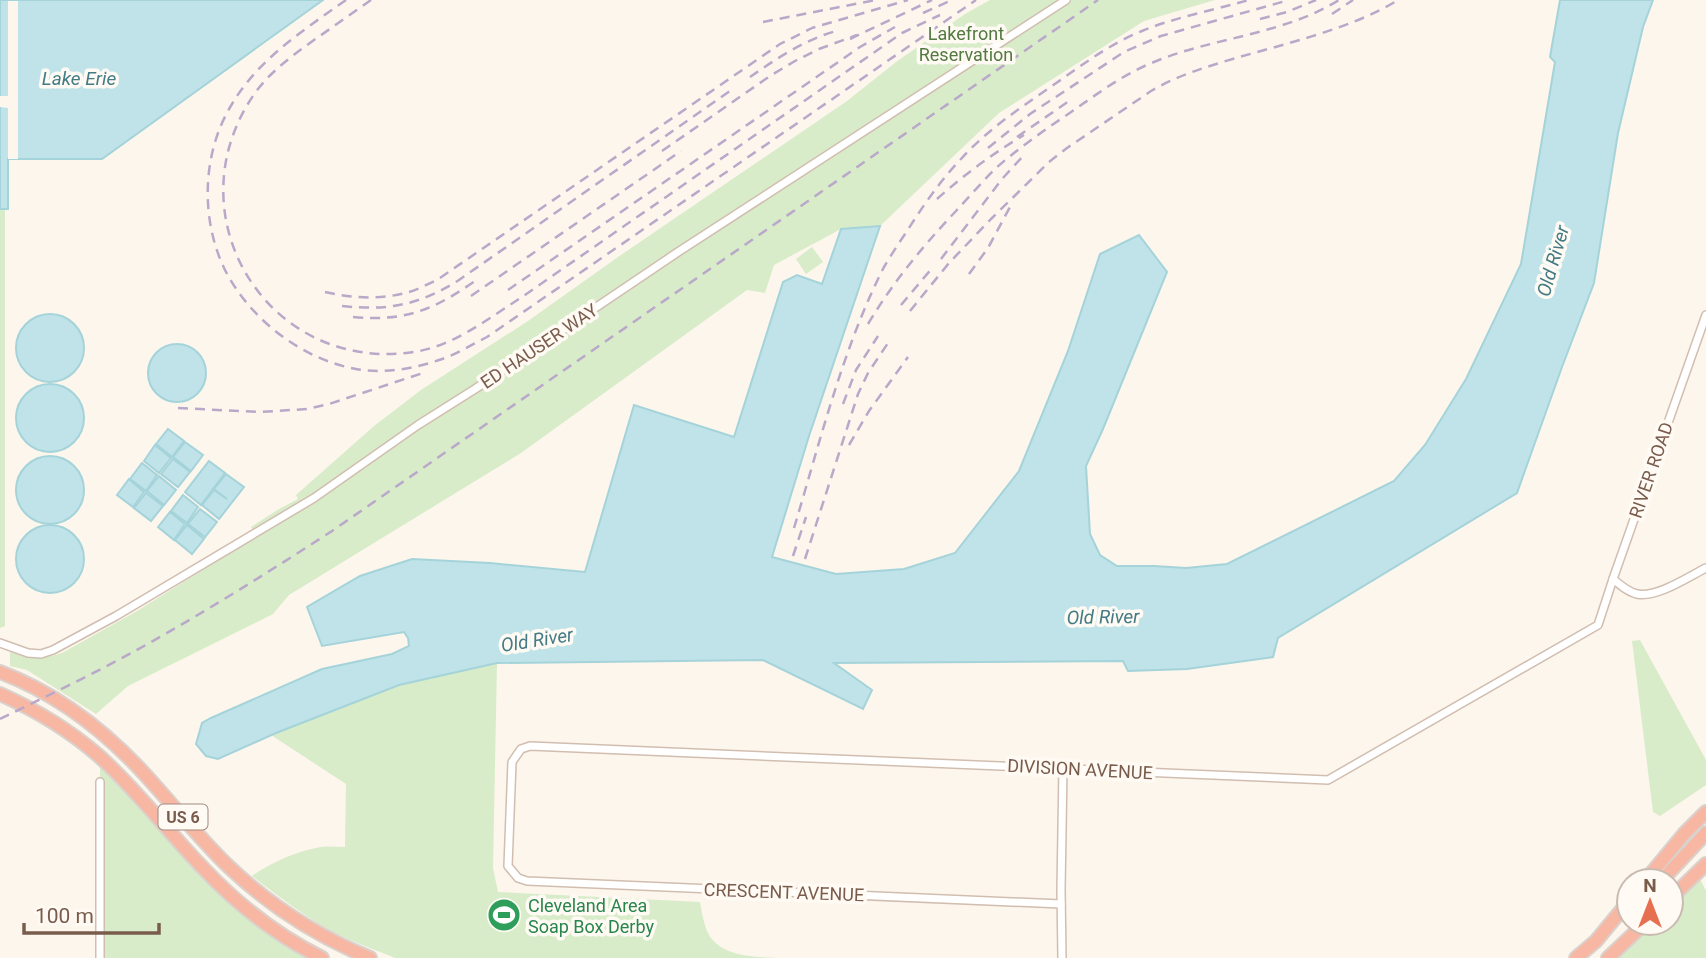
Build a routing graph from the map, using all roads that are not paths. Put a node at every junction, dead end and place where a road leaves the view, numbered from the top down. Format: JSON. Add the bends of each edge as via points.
{"nodes":[{"id":1,"x":1066,"y":0,"type":"edge"},
{"id":2,"x":1706,"y":315,"type":"edge"},
{"id":3,"x":1706,"y":568,"type":"edge"},
{"id":4,"x":1613,"y":579,"type":"junction"},
{"id":5,"x":1598,"y":625,"type":"joint"},
{"id":6,"x":0,"y":643,"type":"edge"},
{"id":7,"x":0,"y":672,"type":"edge"},
{"id":8,"x":0,"y":694,"type":"edge"},
{"id":9,"x":1063,"y":768,"type":"junction"},
{"id":10,"x":100,"y":782,"type":"dead end"},
{"id":11,"x":1706,"y":812,"type":"edge"},
{"id":12,"x":1706,"y":833,"type":"edge"},
{"id":13,"x":1706,"y":844,"type":"edge"},
{"id":14,"x":1706,"y":864,"type":"edge"},
{"id":15,"x":1657,"y":867,"type":"edge"},
{"id":16,"x":1674,"y":867,"type":"edge"},
{"id":17,"x":1684,"y":867,"type":"edge"},
{"id":18,"x":511,"y":871,"type":"joint"},
{"id":19,"x":1685,"y":884,"type":"edge"},
{"id":20,"x":1061,"y":904,"type":"junction"},
{"id":21,"x":1615,"y":918,"type":"edge"},
{"id":22,"x":1615,"y":924,"type":"edge"},
{"id":23,"x":1630,"y":937,"type":"edge"},
{"id":24,"x":1596,"y":941,"type":"junction"},
{"id":25,"x":100,"y":958,"type":"edge"},
{"id":26,"x":322,"y":958,"type":"edge"},
{"id":27,"x":370,"y":958,"type":"edge"},
{"id":28,"x":1062,"y":958,"type":"edge"},
{"id":29,"x":1576,"y":958,"type":"edge"},
{"id":30,"x":1608,"y":958,"type":"edge"}],
"edges":[{"from":1,"to":6,"type":"street","name":"ED HAUSER WAY","via":[[675,254],[314,498],[66,645],[41,654]]},
{"from":2,"to":4,"type":"street","name":"RIVER ROAD"},
{"from":3,"to":4,"type":"street","via":[[1651,594],[1637,594]]},
{"from":4,"to":5,"type":"street","name":"RIVER ROAD"},
{"from":5,"to":9,"type":"street","name":"DIVISION AVENUE","via":[[1328,780]]},
{"from":7,"to":27,"type":"highway","number":"US 6","via":[[50,696],[103,734],[261,895],[315,931]]},
{"from":8,"to":26,"type":"highway","number":"US 6","via":[[83,743],[232,896]]},
{"from":9,"to":18,"type":"street","name":"DIVISION AVENUE","via":[[530,746],[512,762]]},
{"from":9,"to":20,"type":"street"},
{"from":10,"to":25,"type":"street"},
{"from":11,"to":15,"type":"highway"},
{"from":12,"to":16,"type":"highway"},
{"from":13,"to":17,"type":"highway"},
{"from":14,"to":19,"type":"highway"},
{"from":18,"to":20,"type":"street","name":"CRESCENT AVENUE","via":[[527,881]]},
{"from":20,"to":28,"type":"street"},
{"from":21,"to":24,"type":"highway"},
{"from":22,"to":24,"type":"highway"},
{"from":23,"to":30,"type":"highway"},
{"from":24,"to":29,"type":"highway"}]}
